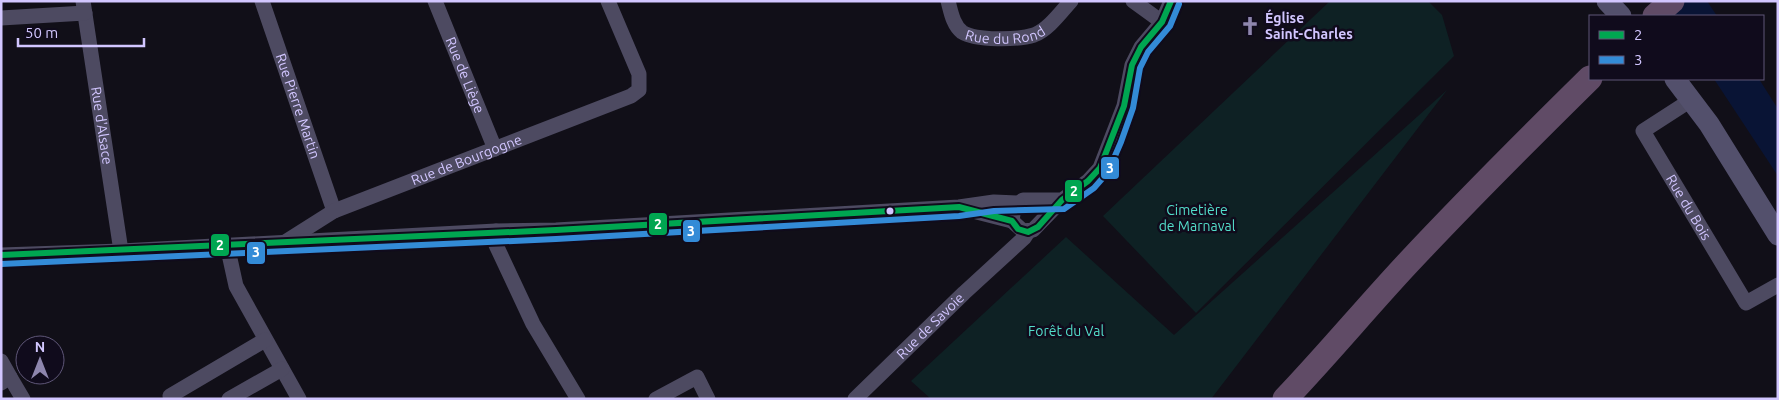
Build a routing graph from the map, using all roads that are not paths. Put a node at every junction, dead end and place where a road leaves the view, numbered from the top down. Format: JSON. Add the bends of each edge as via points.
{"nodes":[{"id":1,"x":262,"y":1,"type":"edge"},
{"id":2,"x":435,"y":1,"type":"edge"},
{"id":3,"x":608,"y":1,"type":"edge"},
{"id":4,"x":948,"y":1,"type":"edge"},
{"id":5,"x":1071,"y":1,"type":"edge"},
{"id":6,"x":1133,"y":1,"type":"edge"},
{"id":7,"x":1171,"y":1,"type":"edge"},
{"id":8,"x":1607,"y":1,"type":"edge"},
{"id":9,"x":1672,"y":1,"type":"edge"},
{"id":10,"x":84,"y":7,"type":"edge"},
{"id":11,"x":1620,"y":15,"type":"edge"},
{"id":12,"x":1656,"y":15,"type":"edge"},
{"id":13,"x":1,"y":18,"type":"edge"},
{"id":14,"x":1162,"y":22,"type":"junction"},
{"id":15,"x":1589,"y":79,"type":"edge"},
{"id":16,"x":1676,"y":80,"type":"edge"},
{"id":17,"x":1692,"y":100,"type":"junction"},
{"id":18,"x":494,"y":149,"type":"junction"},
{"id":19,"x":1062,"y":200,"type":"junction"},
{"id":20,"x":1024,"y":202,"type":"junction"},
{"id":21,"x":959,"y":207,"type":"junction"},
{"id":22,"x":334,"y":210,"type":"junction"},
{"id":23,"x":1042,"y":222,"type":"junction"},
{"id":24,"x":1018,"y":226,"type":"junction"},
{"id":25,"x":496,"y":231,"type":"junction"},
{"id":26,"x":1778,"y":235,"type":"edge"},
{"id":27,"x":284,"y":243,"type":"junction"},
{"id":28,"x":227,"y":244,"type":"junction"},
{"id":29,"x":121,"y":251,"type":"junction"},
{"id":30,"x":1,"y":255,"type":"edge"},
{"id":31,"x":1778,"y":285,"type":"edge"},
{"id":32,"x":265,"y":340,"type":"junction"},
{"id":33,"x":1330,"y":352,"type":"junction"},
{"id":34,"x":1,"y":360,"type":"edge"},
{"id":35,"x":282,"y":369,"type":"junction"},
{"id":36,"x":6,"y":380,"type":"edge"},
{"id":37,"x":23,"y":399,"type":"edge"},
{"id":38,"x":172,"y":399,"type":"edge"},
{"id":39,"x":229,"y":399,"type":"edge"},
{"id":40,"x":299,"y":399,"type":"edge"},
{"id":41,"x":578,"y":399,"type":"edge"},
{"id":42,"x":656,"y":399,"type":"edge"},
{"id":43,"x":708,"y":399,"type":"edge"},
{"id":44,"x":855,"y":399,"type":"edge"},
{"id":45,"x":1285,"y":399,"type":"edge"},
{"id":46,"x":1296,"y":399,"type":"edge"}],
"edges":[{"from":1,"to":22,"type":"street","name":"Rue Pierre Martin"},
{"from":2,"to":18,"type":"street","name":"Rue de Liège"},
{"from":3,"to":18,"type":"street","name":"Rue de Bourgogne","via":[[639,74],[639,90],[631,96]]},
{"from":4,"to":5,"type":"street","name":"Rue du Rond","via":[[952,18],[962,32],[979,38],[1035,34]]},
{"from":6,"to":14,"type":"street"},
{"from":7,"to":14,"type":"street"},
{"from":8,"to":11,"type":"main road"},
{"from":9,"to":12,"type":"highway"},
{"from":10,"to":13,"type":"street"},
{"from":10,"to":29,"type":"street","name":"Rue d'Alsace"},
{"from":14,"to":19,"type":"street","via":[[1141,47],[1132,64],[1124,106],[1100,168]]},
{"from":15,"to":33,"type":"highway","via":[[1405,266]]},
{"from":16,"to":17,"type":"main road"},
{"from":17,"to":26,"type":"main road"},
{"from":17,"to":31,"type":"street","name":"Rue du Bois","via":[[1643,131],[1746,303]]},
{"from":18,"to":22,"type":"street","name":"Rue de Bourgogne"},
{"from":19,"to":20,"type":"street"},
{"from":19,"to":23,"type":"street"},
{"from":20,"to":21,"type":"street"},
{"from":20,"to":23,"type":"street","via":[[1041,208]]},
{"from":20,"to":24,"type":"street","via":[[1012,211]]},
{"from":21,"to":24,"type":"street"},
{"from":21,"to":25,"type":"street"},
{"from":22,"to":27,"type":"street","name":"Rue de Bourgogne"},
{"from":23,"to":24,"type":"street","via":[[1033,230]]},
{"from":24,"to":44,"type":"street","name":"Rue de Savoie","via":[[1010,232],[1006,256]]},
{"from":25,"to":27,"type":"street"},
{"from":25,"to":41,"type":"street","via":[[496,244],[533,324]]},
{"from":27,"to":28,"type":"street"},
{"from":28,"to":29,"type":"street"},
{"from":28,"to":32,"type":"street","via":[[236,286]]},
{"from":29,"to":30,"type":"street"},
{"from":32,"to":35,"type":"street"},
{"from":32,"to":38,"type":"street","via":[[170,396]]},
{"from":33,"to":45,"type":"highway"},
{"from":33,"to":46,"type":"highway"},
{"from":34,"to":36,"type":"street"},
{"from":35,"to":39,"type":"street"},
{"from":35,"to":40,"type":"street"},
{"from":36,"to":37,"type":"street"},
{"from":42,"to":43,"type":"street","via":[[697,377]]}]}
